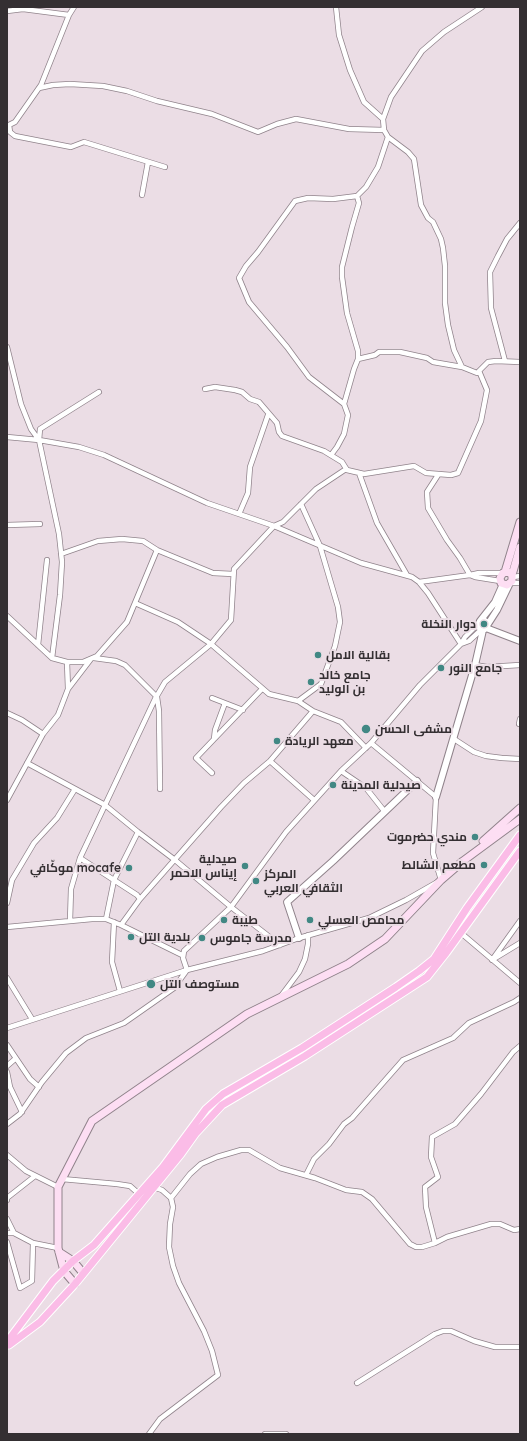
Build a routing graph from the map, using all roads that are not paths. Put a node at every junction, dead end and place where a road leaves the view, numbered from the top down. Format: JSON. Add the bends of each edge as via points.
{"nodes":[{"id":1,"x":74,"y":7,"type":"edge"},
{"id":2,"x":336,"y":7,"type":"edge"},
{"id":3,"x":482,"y":7,"type":"edge"},
{"id":4,"x":7,"y":11,"type":"edge"},
{"id":5,"x":69,"y":16,"type":"junction"},
{"id":6,"x":38,"y":88,"type":"junction"},
{"id":7,"x":383,"y":120,"type":"junction"},
{"id":8,"x":8,"y":126,"type":"edge"},
{"id":9,"x":384,"y":130,"type":"junction"},
{"id":10,"x":388,"y":137,"type":"junction"},
{"id":11,"x":148,"y":162,"type":"junction"},
{"id":12,"x":165,"y":167,"type":"dead end"},
{"id":13,"x":142,"y":195,"type":"dead end"},
{"id":14,"x":357,"y":196,"type":"junction"},
{"id":15,"x":520,"y":223,"type":"edge"},
{"id":16,"x":7,"y":347,"type":"edge"},
{"id":17,"x":358,"y":359,"type":"junction"},
{"id":18,"x":505,"y":361,"type":"junction"},
{"id":19,"x":520,"y":362,"type":"edge"},
{"id":20,"x":462,"y":367,"type":"junction"},
{"id":21,"x":479,"y":371,"type":"junction"},
{"id":22,"x":206,"y":389,"type":"dead end"},
{"id":23,"x":99,"y":392,"type":"dead end"},
{"id":24,"x":344,"y":404,"type":"junction"},
{"id":25,"x":268,"y":415,"type":"junction"},
{"id":26,"x":7,"y":438,"type":"edge"},
{"id":27,"x":39,"y":440,"type":"junction"},
{"id":28,"x":331,"y":455,"type":"junction"},
{"id":29,"x":346,"y":469,"type":"junction"},
{"id":30,"x":359,"y":473,"type":"junction"},
{"id":31,"x":438,"y":475,"type":"junction"},
{"id":32,"x":301,"y":504,"type":"junction"},
{"id":33,"x":239,"y":514,"type":"junction"},
{"id":34,"x":520,"y":522,"type":"edge"},
{"id":35,"x":40,"y":524,"type":"dead end"},
{"id":36,"x":7,"y":525,"type":"edge"},
{"id":37,"x":274,"y":526,"type":"junction"},
{"id":38,"x":320,"y":546,"type":"junction"},
{"id":39,"x":520,"y":547,"type":"edge"},
{"id":40,"x":157,"y":550,"type":"junction"},
{"id":41,"x":61,"y":554,"type":"junction"},
{"id":42,"x":47,"y":560,"type":"dead end"},
{"id":43,"x":233,"y":574,"type":"junction"},
{"id":44,"x":407,"y":575,"type":"junction"},
{"id":45,"x":470,"y":575,"type":"junction"},
{"id":46,"x":508,"y":578,"type":"edge"},
{"id":47,"x":419,"y":582,"type":"junction"},
{"id":48,"x":520,"y":583,"type":"edge"},
{"id":49,"x":135,"y":603,"type":"junction"},
{"id":50,"x":7,"y":616,"type":"edge"},
{"id":51,"x":479,"y":622,"type":"junction"},
{"id":52,"x":485,"y":628,"type":"junction"},
{"id":53,"x":520,"y":641,"type":"edge"},
{"id":54,"x":211,"y":644,"type":"junction"},
{"id":55,"x":460,"y":644,"type":"junction"},
{"id":56,"x":38,"y":645,"type":"junction"},
{"id":57,"x":52,"y":658,"type":"junction"},
{"id":58,"x":92,"y":658,"type":"junction"},
{"id":59,"x":66,"y":662,"type":"junction"},
{"id":60,"x":475,"y":665,"type":"junction"},
{"id":61,"x":520,"y":665,"type":"edge"},
{"id":62,"x":68,"y":689,"type":"junction"},
{"id":63,"x":262,"y":689,"type":"junction"},
{"id":64,"x":157,"y":697,"type":"junction"},
{"id":65,"x":212,"y":698,"type":"dead end"},
{"id":66,"x":298,"y":701,"type":"junction"},
{"id":67,"x":225,"y":704,"type":"junction"},
{"id":68,"x":243,"y":710,"type":"junction"},
{"id":69,"x":313,"y":710,"type":"junction"},
{"id":70,"x":7,"y":713,"type":"edge"},
{"id":71,"x":520,"y":719,"type":"edge"},
{"id":72,"x":520,"y":724,"type":"edge"},
{"id":73,"x":43,"y":734,"type":"junction"},
{"id":74,"x":214,"y":738,"type":"junction"},
{"id":75,"x":454,"y":739,"type":"junction"},
{"id":76,"x":371,"y":743,"type":"junction"},
{"id":77,"x":366,"y":748,"type":"junction"},
{"id":78,"x":520,"y":759,"type":"edge"},
{"id":79,"x":270,"y":760,"type":"junction"},
{"id":80,"x":27,"y":763,"type":"junction"},
{"id":81,"x":341,"y":771,"type":"junction"},
{"id":82,"x":212,"y":773,"type":"dead end"},
{"id":83,"x":417,"y":781,"type":"junction"},
{"id":84,"x":160,"y":789,"type":"dead end"},
{"id":85,"x":75,"y":790,"type":"junction"},
{"id":86,"x":436,"y":797,"type":"junction"},
{"id":87,"x":7,"y":800,"type":"edge"},
{"id":88,"x":314,"y":800,"type":"junction"},
{"id":89,"x":105,"y":805,"type":"junction"},
{"id":90,"x":520,"y":808,"type":"edge"},
{"id":91,"x":385,"y":812,"type":"junction"},
{"id":92,"x":520,"y":819,"type":"edge"},
{"id":93,"x":138,"y":832,"type":"junction"},
{"id":94,"x":520,"y":835,"type":"edge"},
{"id":95,"x":520,"y":851,"type":"edge"},
{"id":96,"x":80,"y":858,"type":"junction"},
{"id":97,"x":175,"y":860,"type":"junction"},
{"id":98,"x":462,"y":861,"type":"junction"},
{"id":99,"x":114,"y":880,"type":"junction"},
{"id":100,"x":441,"y":880,"type":"junction"},
{"id":101,"x":140,"y":899,"type":"junction"},
{"id":102,"x":7,"y":904,"type":"edge"},
{"id":103,"x":231,"y":907,"type":"junction"},
{"id":104,"x":106,"y":919,"type":"junction"},
{"id":105,"x":70,"y":921,"type":"junction"},
{"id":106,"x":520,"y":921,"type":"edge"},
{"id":107,"x":114,"y":922,"type":"junction"},
{"id":108,"x":121,"y":925,"type":"junction"},
{"id":109,"x":7,"y":927,"type":"edge"},
{"id":110,"x":461,"y":933,"type":"junction"},
{"id":111,"x":308,"y":935,"type":"junction"},
{"id":112,"x":299,"y":938,"type":"junction"},
{"id":113,"x":520,"y":943,"type":"edge"},
{"id":114,"x":280,"y":945,"type":"junction"},
{"id":115,"x":182,"y":956,"type":"junction"},
{"id":116,"x":492,"y":960,"type":"junction"},
{"id":117,"x":187,"y":970,"type":"junction"},
{"id":118,"x":7,"y":978,"type":"edge"},
{"id":119,"x":520,"y":983,"type":"edge"},
{"id":120,"x":120,"y":991,"type":"junction"},
{"id":121,"x":280,"y":997,"type":"junction"},
{"id":122,"x":518,"y":999,"type":"edge"},
{"id":123,"x":520,"y":1005,"type":"edge"},
{"id":124,"x":32,"y":1019,"type":"junction"},
{"id":125,"x":7,"y":1028,"type":"edge"},
{"id":126,"x":7,"y":1045,"type":"edge"},
{"id":127,"x":520,"y":1046,"type":"edge"},
{"id":128,"x":15,"y":1059,"type":"junction"},
{"id":129,"x":7,"y":1066,"type":"edge"},
{"id":130,"x":7,"y":1072,"type":"edge"},
{"id":131,"x":39,"y":1087,"type":"junction"},
{"id":132,"x":22,"y":1112,"type":"junction"},
{"id":133,"x":7,"y":1124,"type":"edge"},
{"id":134,"x":7,"y":1155,"type":"edge"},
{"id":135,"x":306,"y":1175,"type":"junction"},
{"id":136,"x":35,"y":1176,"type":"junction"},
{"id":137,"x":62,"y":1179,"type":"junction"},
{"id":138,"x":58,"y":1187,"type":"junction"},
{"id":139,"x":153,"y":1187,"type":"junction"},
{"id":140,"x":139,"y":1194,"type":"junction"},
{"id":141,"x":171,"y":1198,"type":"junction"},
{"id":142,"x":7,"y":1200,"type":"edge"},
{"id":143,"x":7,"y":1219,"type":"edge"},
{"id":144,"x":520,"y":1229,"type":"edge"},
{"id":145,"x":7,"y":1233,"type":"edge"},
{"id":146,"x":14,"y":1233,"type":"junction"},
{"id":147,"x":7,"y":1242,"type":"edge"},
{"id":148,"x":33,"y":1243,"type":"junction"},
{"id":149,"x":435,"y":1243,"type":"junction"},
{"id":150,"x":58,"y":1250,"type":"junction"},
{"id":151,"x":73,"y":1261,"type":"junction"},
{"id":152,"x":64,"y":1271,"type":"junction"},
{"id":153,"x":84,"y":1273,"type":"junction"},
{"id":154,"x":75,"y":1284,"type":"junction"},
{"id":155,"x":7,"y":1342,"type":"edge"},
{"id":156,"x":7,"y":1347,"type":"edge"},
{"id":157,"x":520,"y":1347,"type":"edge"},
{"id":158,"x":357,"y":1383,"type":"dead end"},
{"id":159,"x":149,"y":1434,"type":"edge"},
{"id":160,"x":265,"y":1434,"type":"edge"},
{"id":161,"x":286,"y":1434,"type":"edge"}],
"edges":[{"from":1,"to":5,"type":"street"},
{"from":2,"to":7,"type":"street","via":[[339,35],[350,70],[364,102]]},
{"from":3,"to":7,"type":"street","via":[[444,32],[422,51],[391,97]]},
{"from":4,"to":5,"type":"street","via":[[24,9]]},
{"from":5,"to":6,"type":"street"},
{"from":6,"to":8,"type":"street","via":[[15,122]]},
{"from":6,"to":9,"type":"street","via":[[70,84],[103,86],[212,114],[258,132],[296,119],[349,129]]},
{"from":7,"to":9,"type":"street"},
{"from":8,"to":11,"type":"street","via":[[15,136],[71,146],[84,142]]},
{"from":9,"to":10,"type":"street"},
{"from":10,"to":14,"type":"street","via":[[378,167],[366,187]]},
{"from":10,"to":20,"type":"street","via":[[414,159],[421,205],[441,239],[448,326],[454,350]]},
{"from":11,"to":12,"type":"street"},
{"from":11,"to":13,"type":"street"},
{"from":14,"to":17,"type":"street","via":[[359,202],[342,267],[342,278]]},
{"from":14,"to":24,"type":"street","via":[[295,201],[239,278],[249,302],[309,377]]},
{"from":15,"to":18,"type":"street","via":[[507,239],[490,272],[491,308]]},
{"from":16,"to":27,"type":"street","via":[[21,404],[31,429]]},
{"from":17,"to":20,"type":"street","via":[[379,352],[400,352]]},
{"from":17,"to":24,"type":"street"},
{"from":18,"to":19,"type":"street"},
{"from":18,"to":21,"type":"street","via":[[488,362]]},
{"from":20,"to":21,"type":"street","via":[[477,373]]},
{"from":21,"to":31,"type":"street","via":[[487,390],[480,421],[458,473]]},
{"from":22,"to":25,"type":"street","via":[[215,387],[242,392],[259,402]]},
{"from":23,"to":27,"type":"street","via":[[40,429]]},
{"from":24,"to":28,"type":"street","via":[[348,415],[344,434]]},
{"from":25,"to":28,"type":"street","via":[[277,423],[282,436]]},
{"from":25,"to":33,"type":"street","via":[[250,467],[248,493]]},
{"from":26,"to":27,"type":"street"},
{"from":27,"to":33,"type":"street","via":[[79,447],[104,456]]},
{"from":27,"to":41,"type":"street"},
{"from":28,"to":29,"type":"street","via":[[342,462]]},
{"from":29,"to":30,"type":"street"},
{"from":29,"to":32,"type":"street","via":[[316,489]]},
{"from":30,"to":31,"type":"street","via":[[414,466],[426,473]]},
{"from":30,"to":44,"type":"street","via":[[377,523]]},
{"from":31,"to":45,"type":"street","via":[[428,492],[428,508]]},
{"from":32,"to":37,"type":"street","via":[[283,522]]},
{"from":32,"to":38,"type":"street"},
{"from":33,"to":37,"type":"street"},
{"from":34,"to":46,"type":"main road"},
{"from":35,"to":36,"type":"street"},
{"from":37,"to":38,"type":"street"},
{"from":37,"to":43,"type":"street","via":[[234,569]]},
{"from":38,"to":44,"type":"street","via":[[361,563]]},
{"from":38,"to":66,"type":"street","via":[[340,622],[335,646],[321,684]]},
{"from":39,"to":46,"type":"main road"},
{"from":40,"to":41,"type":"street","via":[[143,541],[122,539],[98,541]]},
{"from":40,"to":43,"type":"street","via":[[214,573]]},
{"from":40,"to":49,"type":"street"},
{"from":41,"to":57,"type":"street","via":[[60,595]]},
{"from":42,"to":56,"type":"street"},
{"from":43,"to":54,"type":"street","via":[[232,620]]},
{"from":44,"to":47,"type":"street"},
{"from":45,"to":46,"type":"street","via":[[478,578]]},
{"from":45,"to":46,"type":"street","via":[[479,573]]},
{"from":45,"to":47,"type":"street"},
{"from":46,"to":48,"type":"street"},
{"from":46,"to":51,"type":"street","via":[[495,602]]},
{"from":46,"to":52,"type":"street","via":[[497,610]]},
{"from":47,"to":55,"type":"street"},
{"from":49,"to":54,"type":"street","via":[[178,622]]},
{"from":49,"to":58,"type":"street","via":[[127,622],[97,656]]},
{"from":50,"to":56,"type":"street"},
{"from":51,"to":52,"type":"street","via":[[484,620]]},
{"from":51,"to":55,"type":"street"},
{"from":52,"to":53,"type":"street"},
{"from":52,"to":55,"type":"street","via":[[469,641]]},
{"from":52,"to":60,"type":"street"},
{"from":54,"to":63,"type":"street"},
{"from":54,"to":64,"type":"street","via":[[165,682]]},
{"from":55,"to":76,"type":"street","via":[[420,685]]},
{"from":56,"to":57,"type":"street"},
{"from":57,"to":59,"type":"street"},
{"from":58,"to":59,"type":"street","via":[[83,662]]},
{"from":58,"to":62,"type":"street"},
{"from":58,"to":64,"type":"street","via":[[116,661],[125,665]]},
{"from":59,"to":62,"type":"street"},
{"from":60,"to":61,"type":"street"},
{"from":60,"to":75,"type":"street"},
{"from":62,"to":73,"type":"street","via":[[58,715]]},
{"from":63,"to":66,"type":"street","via":[[269,694]]},
{"from":63,"to":68,"type":"street"},
{"from":64,"to":84,"type":"street"},
{"from":64,"to":89,"type":"street"},
{"from":65,"to":67,"type":"street"},
{"from":66,"to":69,"type":"street"},
{"from":67,"to":68,"type":"street"},
{"from":67,"to":74,"type":"street"},
{"from":68,"to":74,"type":"street"},
{"from":69,"to":77,"type":"street","via":[[341,722]]},
{"from":69,"to":79,"type":"street"},
{"from":70,"to":73,"type":"street"},
{"from":71,"to":72,"type":"street"},
{"from":73,"to":80,"type":"street"},
{"from":74,"to":82,"type":"street","via":[[196,758]]},
{"from":75,"to":78,"type":"street","via":[[474,752],[486,756]]},
{"from":75,"to":86,"type":"street"},
{"from":76,"to":77,"type":"street"},
{"from":76,"to":83,"type":"street"},
{"from":77,"to":81,"type":"street"},
{"from":79,"to":88,"type":"street"},
{"from":79,"to":97,"type":"street","via":[[232,795]]},
{"from":80,"to":85,"type":"street"},
{"from":80,"to":87,"type":"street"},
{"from":81,"to":88,"type":"street"},
{"from":81,"to":91,"type":"street","via":[[366,788]]},
{"from":83,"to":86,"type":"street"},
{"from":83,"to":91,"type":"street"},
{"from":85,"to":89,"type":"street"},
{"from":85,"to":102,"type":"street","via":[[57,818],[34,843],[12,880]]},
{"from":86,"to":100,"type":"street","via":[[433,853]]},
{"from":88,"to":103,"type":"street","via":[[286,832]]},
{"from":89,"to":93,"type":"street"},
{"from":89,"to":96,"type":"street"},
{"from":90,"to":98,"type":"main road"},
{"from":91,"to":112,"type":"street","via":[[287,902]]},
{"from":92,"to":98,"type":"main road"},
{"from":93,"to":97,"type":"street"},
{"from":93,"to":99,"type":"street"},
{"from":94,"to":140,"type":"main road","via":[[434,958],[396,987],[308,1044],[223,1094],[206,1109],[163,1167]]},
{"from":95,"to":110,"type":"main road"},
{"from":96,"to":99,"type":"street"},
{"from":96,"to":105,"type":"street","via":[[71,889]]},
{"from":97,"to":101,"type":"street"},
{"from":97,"to":103,"type":"street"},
{"from":98,"to":100,"type":"main road"},
{"from":99,"to":101,"type":"street"},
{"from":99,"to":104,"type":"street"},
{"from":100,"to":111,"type":"street","via":[[369,918]]},
{"from":100,"to":121,"type":"main road","via":[[385,939],[348,964]]},
{"from":101,"to":108,"type":"street"},
{"from":103,"to":114,"type":"street"},
{"from":103,"to":115,"type":"street","via":[[184,951]]},
{"from":104,"to":105,"type":"street"},
{"from":104,"to":107,"type":"street"},
{"from":105,"to":109,"type":"street"},
{"from":106,"to":116,"type":"street"},
{"from":107,"to":108,"type":"street"},
{"from":107,"to":120,"type":"street","via":[[112,962]]},
{"from":108,"to":115,"type":"street"},
{"from":110,"to":116,"type":"street"},
{"from":110,"to":139,"type":"main road","via":[[427,977],[305,1056],[222,1105]]},
{"from":111,"to":112,"type":"street"},
{"from":111,"to":121,"type":"street","via":[[305,959],[299,972]]},
{"from":112,"to":114,"type":"street"},
{"from":113,"to":116,"type":"street"},
{"from":114,"to":117,"type":"street"},
{"from":115,"to":117,"type":"street"},
{"from":116,"to":119,"type":"street"},
{"from":117,"to":120,"type":"street"},
{"from":117,"to":131,"type":"street","via":[[174,988],[124,1023],[86,1038],[66,1053]]},
{"from":118,"to":124,"type":"street"},
{"from":120,"to":124,"type":"street"},
{"from":121,"to":137,"type":"main road","via":[[247,1014],[92,1121]]},
{"from":122,"to":123,"type":"street"},
{"from":122,"to":135,"type":"street","via":[[469,1023],[453,1038],[403,1060],[314,1159]]},
{"from":124,"to":125,"type":"street"},
{"from":126,"to":128,"type":"street"},
{"from":127,"to":149,"type":"street","via":[[455,1124],[432,1137],[431,1157],[438,1177],[425,1187],[426,1206]]},
{"from":128,"to":129,"type":"street"},
{"from":128,"to":131,"type":"street"},
{"from":130,"to":132,"type":"street","via":[[10,1087]]},
{"from":131,"to":132,"type":"street"},
{"from":132,"to":133,"type":"street"},
{"from":134,"to":136,"type":"street"},
{"from":135,"to":141,"type":"street","via":[[280,1168],[249,1150],[241,1150],[202,1164],[190,1174]]},
{"from":135,"to":149,"type":"street","via":[[346,1190],[362,1192],[372,1199],[410,1244],[422,1247]]},
{"from":136,"to":138,"type":"street"},
{"from":136,"to":142,"type":"street"},
{"from":137,"to":138,"type":"main road"},
{"from":137,"to":140,"type":"street","via":[[130,1186]]},
{"from":138,"to":150,"type":"main road"},
{"from":139,"to":141,"type":"street","via":[[162,1190]]},
{"from":139,"to":153,"type":"main road"},
{"from":140,"to":151,"type":"main road","via":[[94,1245]]},
{"from":141,"to":159,"type":"street","via":[[173,1207],[169,1247],[173,1266],[204,1331],[218,1375],[160,1419]]},
{"from":143,"to":146,"type":"street"},
{"from":144,"to":149,"type":"street","via":[[514,1230],[500,1224],[491,1224]]},
{"from":145,"to":146,"type":"street"},
{"from":146,"to":148,"type":"street"},
{"from":147,"to":148,"type":"street","via":[[20,1288],[32,1281]]},
{"from":148,"to":150,"type":"street"},
{"from":150,"to":151,"type":"main road"},
{"from":150,"to":152,"type":"main road"},
{"from":151,"to":152,"type":"main road"},
{"from":151,"to":153,"type":"main road"},
{"from":152,"to":154,"type":"main road"},
{"from":152,"to":155,"type":"main road","via":[[53,1281]]},
{"from":153,"to":154,"type":"main road"},
{"from":154,"to":156,"type":"main road","via":[[40,1322]]},
{"from":157,"to":158,"type":"street","via":[[495,1346],[474,1341],[451,1331],[443,1331]]},
{"from":160,"to":161,"type":"street"}]}
